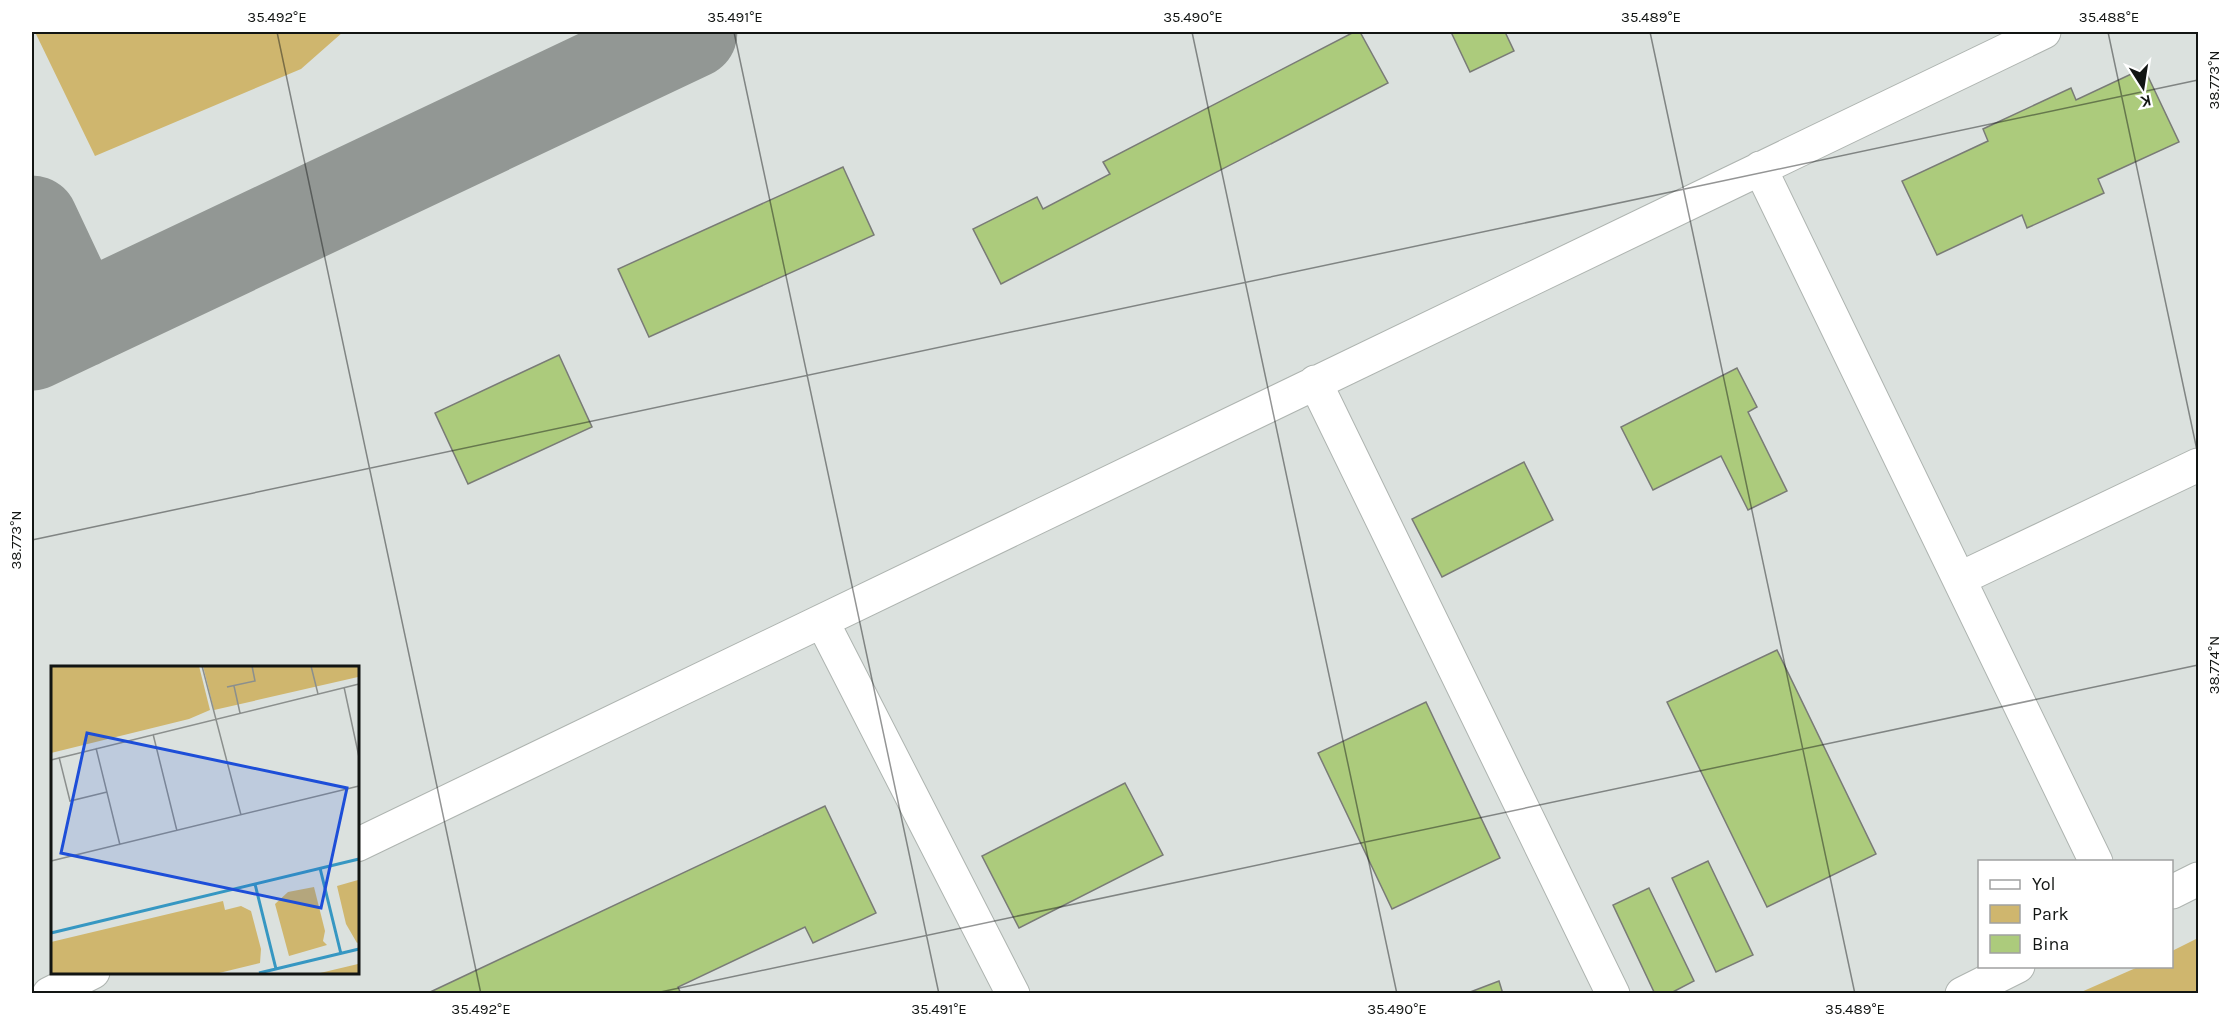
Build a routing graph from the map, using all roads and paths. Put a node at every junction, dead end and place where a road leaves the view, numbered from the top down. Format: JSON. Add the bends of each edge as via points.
{"nodes":[{"id":1,"x":2044,"y":32,"type":"edge"},
{"id":2,"x":1761,"y":168,"type":"junction"},
{"id":3,"x":1315,"y":382,"type":"junction"},
{"id":4,"x":2199,"y":465,"type":"edge"},
{"id":5,"x":1959,"y":579,"type":"junction"},
{"id":6,"x":822,"y":621,"type":"junction"},
{"id":7,"x":358,"y":845,"type":"edge"},
{"id":8,"x":2096,"y":860,"type":"edge"},
{"id":9,"x":2199,"y":879,"type":"edge"},
{"id":10,"x":2173,"y":892,"type":"edge"},
{"id":11,"x":2014,"y":968,"type":"edge"},
{"id":12,"x":89,"y":974,"type":"edge"},
{"id":13,"x":49,"y":993,"type":"edge"},
{"id":14,"x":1013,"y":993,"type":"edge"},
{"id":15,"x":1613,"y":993,"type":"edge"},
{"id":16,"x":1962,"y":993,"type":"edge"}],
"edges":[{"from":1,"to":2,"type":"lane"},
{"from":2,"to":3,"type":"lane"},
{"from":2,"to":5,"type":"lane"},
{"from":3,"to":6,"type":"lane"},
{"from":3,"to":15,"type":"lane"},
{"from":4,"to":5,"type":"lane"},
{"from":5,"to":8,"type":"lane"},
{"from":6,"to":7,"type":"lane"},
{"from":6,"to":14,"type":"lane"},
{"from":9,"to":10,"type":"lane"},
{"from":11,"to":16,"type":"lane"},
{"from":12,"to":13,"type":"lane"}]}
